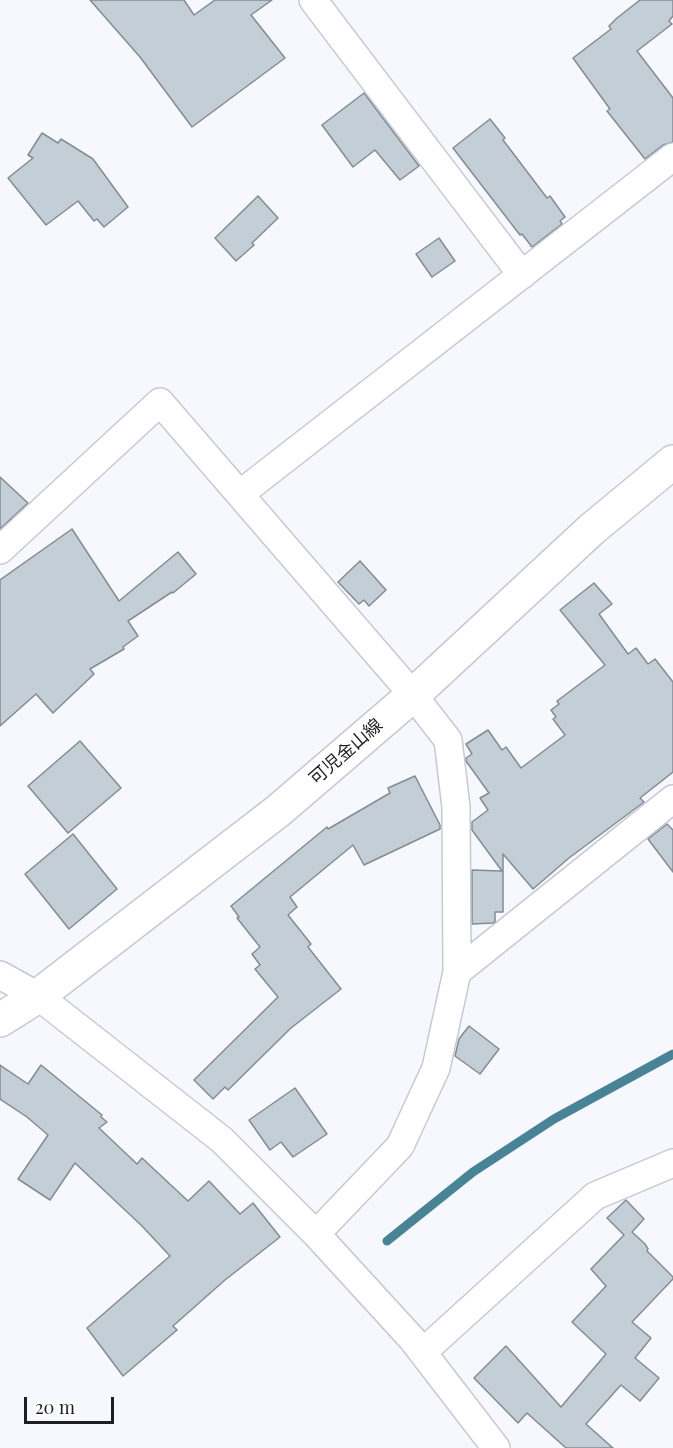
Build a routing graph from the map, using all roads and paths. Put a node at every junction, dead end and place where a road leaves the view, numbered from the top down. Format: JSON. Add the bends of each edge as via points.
{"nodes":[{"id":1,"x":314,"y":0,"type":"edge"},
{"id":2,"x":673,"y":157,"type":"edge"},
{"id":3,"x":522,"y":275,"type":"junction"},
{"id":4,"x":673,"y":462,"type":"edge"},
{"id":5,"x":240,"y":494,"type":"junction"},
{"id":6,"x":0,"y":550,"type":"edge"},
{"id":7,"x":413,"y":695,"type":"junction"},
{"id":8,"x":673,"y":799,"type":"edge"},
{"id":9,"x":457,"y":972,"type":"junction"},
{"id":10,"x":0,"y":975,"type":"edge"},
{"id":11,"x":38,"y":996,"type":"junction"},
{"id":12,"x":0,"y":1020,"type":"edge"},
{"id":13,"x":673,"y":1163,"type":"edge"},
{"id":14,"x":316,"y":1234,"type":"junction"},
{"id":15,"x":423,"y":1352,"type":"junction"},
{"id":16,"x":496,"y":1448,"type":"edge"}],
"edges":[{"from":1,"to":3,"type":"street"},
{"from":2,"to":3,"type":"street"},
{"from":3,"to":5,"type":"street"},
{"from":4,"to":7,"type":"main road","name":"可児金山線","via":[[592,529]]},
{"from":5,"to":6,"type":"street","via":[[160,402]]},
{"from":5,"to":7,"type":"street"},
{"from":7,"to":9,"type":"street","via":[[448,740],[456,807]]},
{"from":7,"to":11,"type":"main road","name":"可児金山線","via":[[278,811]]},
{"from":8,"to":9,"type":"street"},
{"from":9,"to":14,"type":"street","via":[[436,1068],[400,1146]]},
{"from":10,"to":11,"type":"street"},
{"from":11,"to":12,"type":"main road","name":"可児金山線"},
{"from":11,"to":14,"type":"street","via":[[222,1140]]},
{"from":13,"to":15,"type":"street","via":[[595,1196]]},
{"from":14,"to":15,"type":"street"},
{"from":15,"to":16,"type":"street"}]}
